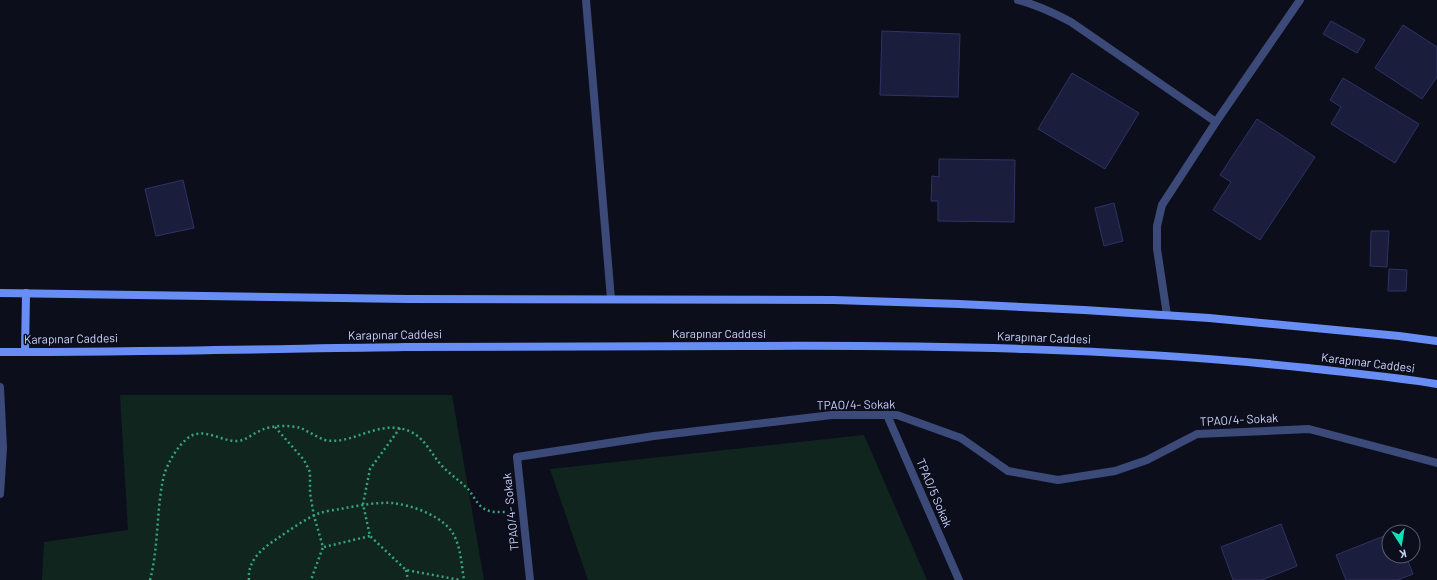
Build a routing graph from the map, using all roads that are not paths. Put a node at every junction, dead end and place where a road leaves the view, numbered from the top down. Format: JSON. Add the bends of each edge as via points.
{"nodes":[{"id":1,"x":586,"y":0,"type":"edge"},
{"id":2,"x":1018,"y":0,"type":"edge"},
{"id":3,"x":1300,"y":0,"type":"edge"},
{"id":4,"x":1216,"y":122,"type":"junction"},
{"id":5,"x":0,"y":293,"type":"edge"},
{"id":6,"x":26,"y":293,"type":"junction"},
{"id":7,"x":611,"y":299,"type":"junction"},
{"id":8,"x":1167,"y":315,"type":"junction"},
{"id":9,"x":1437,"y":341,"type":"edge"},
{"id":10,"x":0,"y":352,"type":"edge"},
{"id":11,"x":25,"y":352,"type":"junction"},
{"id":12,"x":1437,"y":384,"type":"edge"},
{"id":13,"x":0,"y":387,"type":"edge"},
{"id":14,"x":887,"y":415,"type":"junction"},
{"id":15,"x":1437,"y":464,"type":"edge"},
{"id":16,"x":0,"y":494,"type":"edge"},
{"id":17,"x":530,"y":580,"type":"edge"},
{"id":18,"x":958,"y":580,"type":"edge"}],
"edges":[{"from":1,"to":7,"type":"street"},
{"from":2,"to":4,"type":"street","via":[[1071,22]]},
{"from":3,"to":4,"type":"street"},
{"from":4,"to":8,"type":"street","via":[[1162,205],[1158,219],[1157,249]]},
{"from":5,"to":6,"type":"main road"},
{"from":6,"to":7,"type":"main road","via":[[408,299]]},
{"from":6,"to":11,"type":"main road"},
{"from":7,"to":8,"type":"main road","via":[[834,300],[1042,307]]},
{"from":8,"to":9,"type":"main road"},
{"from":10,"to":11,"type":"main road","name":"Karapınar Caddesi"},
{"from":11,"to":12,"type":"main road","name":"Karapınar Caddesi","via":[[417,347],[958,347],[1219,359]]},
{"from":13,"to":16,"type":"street","via":[[3,448]]},
{"from":14,"to":15,"type":"street","name":"TPAO/4- Sokak","via":[[897,414],[961,438],[1008,471],[1058,480],[1115,472],[1147,460],[1197,434],[1301,429]]},
{"from":14,"to":17,"type":"street","name":"TPAO/4- Sokak","via":[[832,415],[654,436],[517,456]]},
{"from":14,"to":18,"type":"street","name":"TPAO/5 Sokak"}]}
